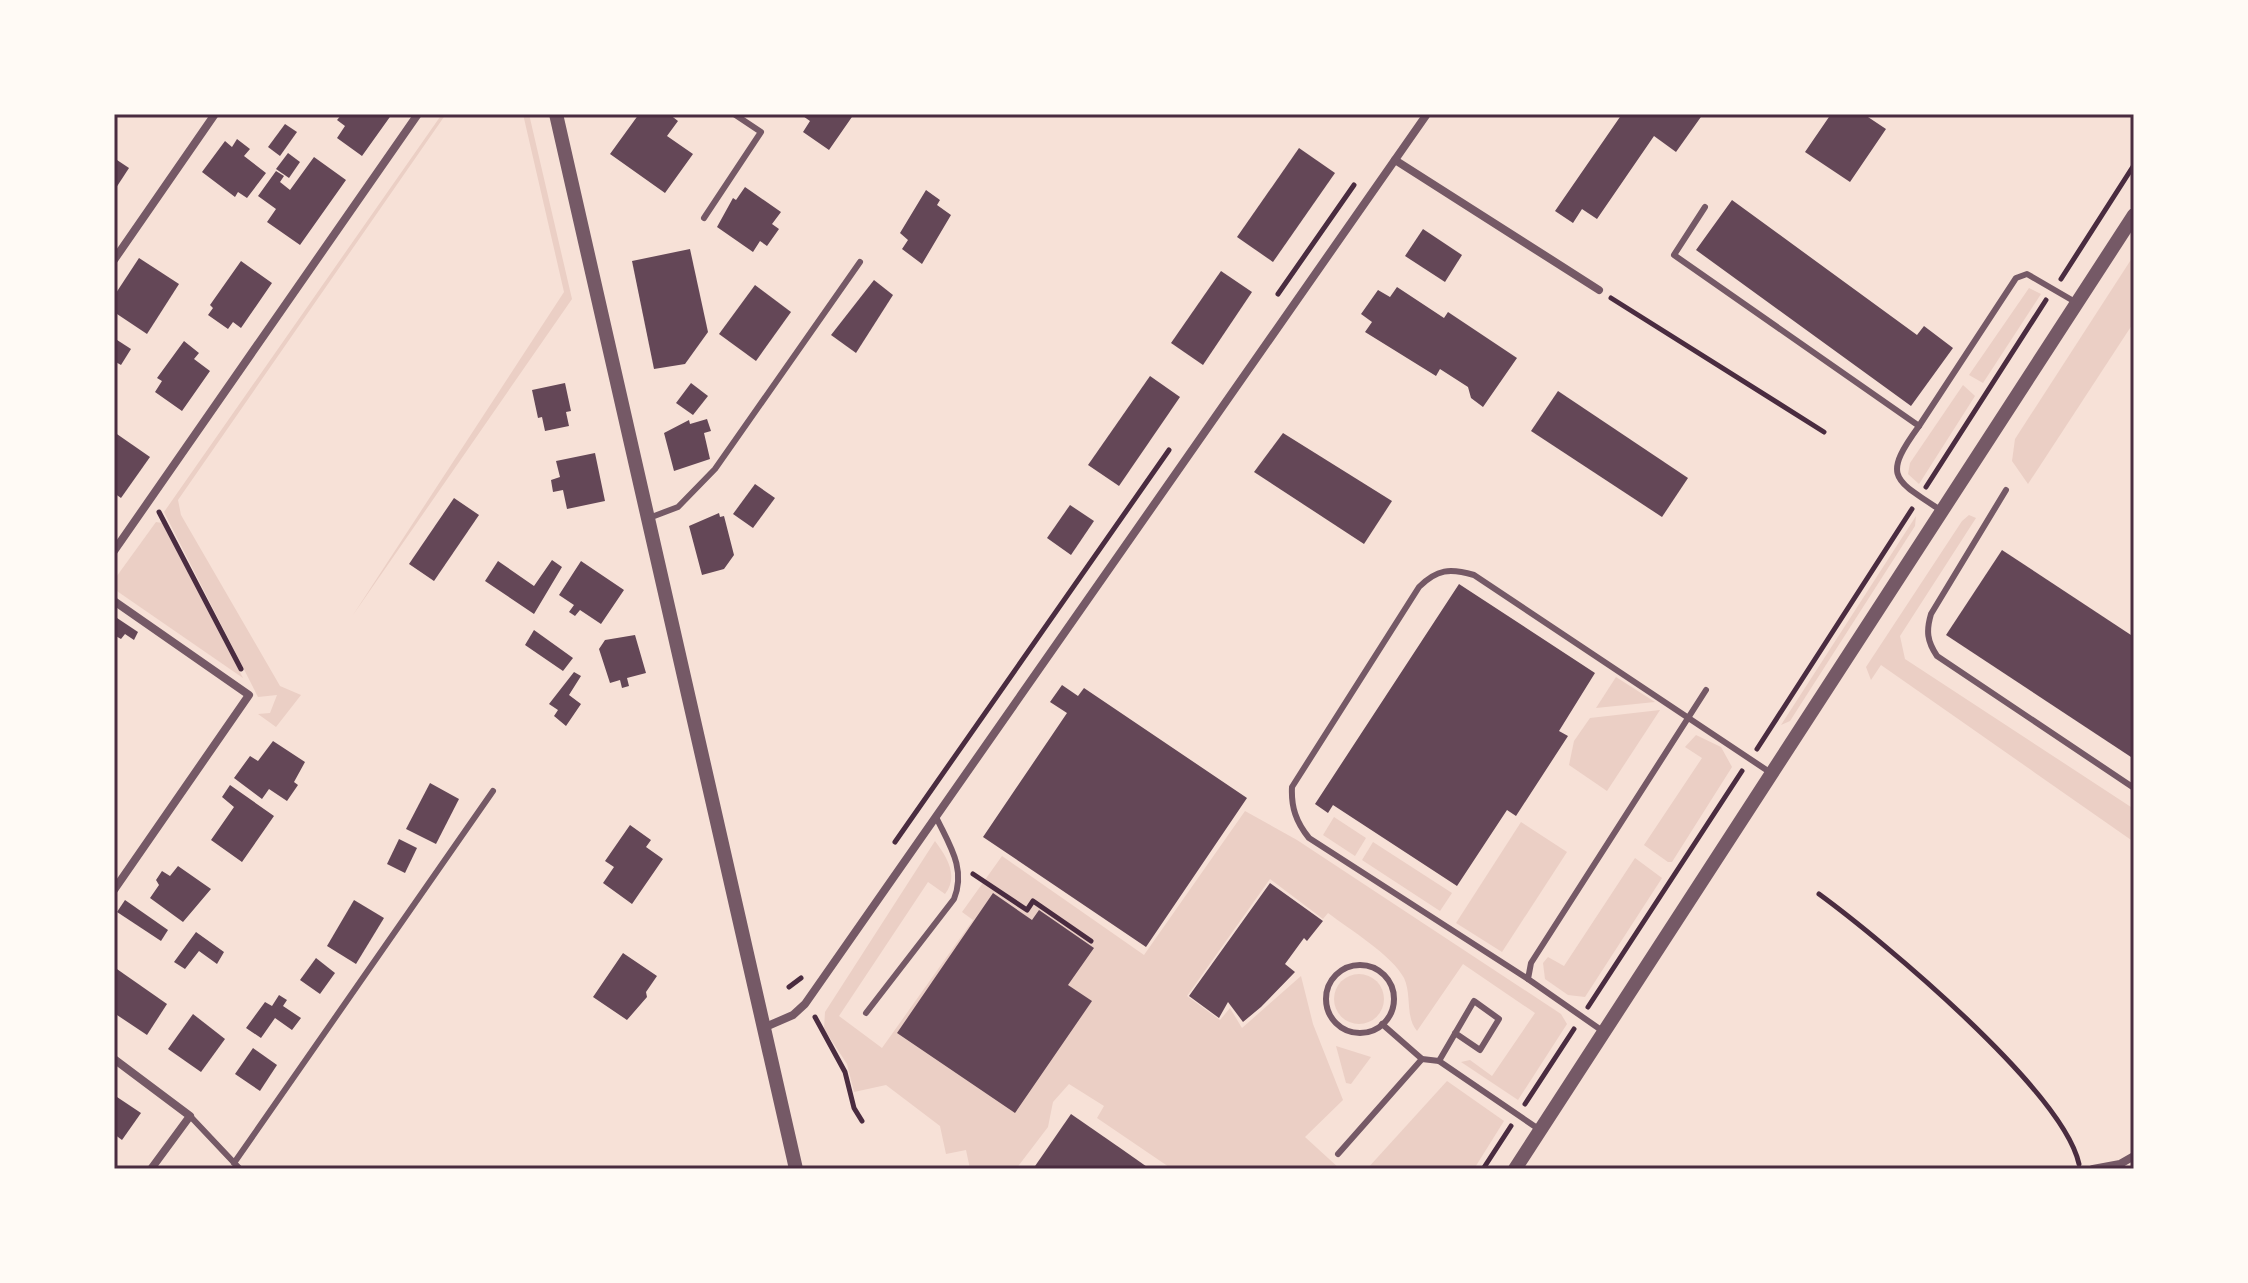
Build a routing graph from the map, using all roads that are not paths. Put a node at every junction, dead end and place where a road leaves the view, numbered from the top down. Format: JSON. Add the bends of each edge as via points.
{"nodes":[{"id":1,"x":215,"y":114,"type":"edge"},
{"id":2,"x":418,"y":114,"type":"edge"},
{"id":3,"x":734,"y":114,"type":"edge"},
{"id":4,"x":1427,"y":114,"type":"edge"},
{"id":5,"x":560,"y":115,"type":"edge"},
{"id":6,"x":1395,"y":160,"type":"junction"},
{"id":7,"x":1705,"y":207,"type":"dead end"},
{"id":8,"x":2134,"y":215,"type":"edge"},
{"id":9,"x":704,"y":218,"type":"dead end"},
{"id":10,"x":114,"y":260,"type":"edge"},
{"id":11,"x":860,"y":262,"type":"dead end"},
{"id":12,"x":1599,"y":290,"type":"road end"},
{"id":13,"x":2077,"y":303,"type":"junction"},
{"id":14,"x":1919,"y":426,"type":"junction"},
{"id":15,"x":2006,"y":490,"type":"dead end"},
{"id":16,"x":1942,"y":511,"type":"junction"},
{"id":17,"x":649,"y":518,"type":"junction"},
{"id":18,"x":114,"y":551,"type":"edge"},
{"id":19,"x":114,"y":601,"type":"edge"},
{"id":20,"x":1706,"y":690,"type":"dead end"},
{"id":21,"x":1691,"y":716,"type":"junction"},
{"id":22,"x":1772,"y":773,"type":"junction"},
{"id":23,"x":2134,"y":788,"type":"edge"},
{"id":24,"x":493,"y":791,"type":"dead end"},
{"id":25,"x":937,"y":819,"type":"junction"},
{"id":26,"x":114,"y":890,"type":"edge"},
{"id":27,"x":1528,"y":979,"type":"junction"},
{"id":28,"x":866,"y":1013,"type":"dead end"},
{"id":29,"x":1382,"y":1024,"type":"junction"},
{"id":30,"x":763,"y":1028,"type":"junction"},
{"id":31,"x":1604,"y":1032,"type":"junction"},
{"id":32,"x":1455,"y":1033,"type":"junction"},
{"id":33,"x":114,"y":1059,"type":"edge"},
{"id":34,"x":1422,"y":1059,"type":"junction"},
{"id":35,"x":1439,"y":1061,"type":"junction"},
{"id":36,"x":190,"y":1116,"type":"junction"},
{"id":37,"x":1540,"y":1130,"type":"junction"},
{"id":38,"x":1338,"y":1154,"type":"dead end"},
{"id":39,"x":2134,"y":1156,"type":"edge"},
{"id":40,"x":234,"y":1163,"type":"junction"},
{"id":41,"x":2120,"y":1166,"type":"edge"},
{"id":42,"x":151,"y":1169,"type":"edge"},
{"id":43,"x":240,"y":1169,"type":"edge"},
{"id":44,"x":796,"y":1169,"type":"edge"},
{"id":45,"x":1515,"y":1169,"type":"edge"},
{"id":46,"x":2093,"y":1169,"type":"edge"}],
"edges":[{"from":1,"to":10,"type":"street"},
{"from":2,"to":18,"type":"street"},
{"from":3,"to":9,"type":"lane","via":[[761,132]]},
{"from":4,"to":6,"type":"street"},
{"from":5,"to":17,"type":"street"},
{"from":6,"to":12,"type":"street"},
{"from":6,"to":25,"type":"street"},
{"from":7,"to":14,"type":"lane","via":[[1674,255]]},
{"from":8,"to":13,"type":"street"},
{"from":11,"to":17,"type":"lane","via":[[715,469],[678,507]]},
{"from":13,"to":14,"type":"lane","via":[[2027,274],[2016,278]]},
{"from":13,"to":16,"type":"street"},
{"from":14,"to":16,"type":"lane","via":[[1900,453],[1899,480]]},
{"from":15,"to":23,"type":"lane","via":[[1931,614],[1926,629],[1929,645],[1937,656]]},
{"from":16,"to":22,"type":"street"},
{"from":17,"to":30,"type":"street"},
{"from":19,"to":26,"type":"street","via":[[249,695]]},
{"from":20,"to":21,"type":"lane"},
{"from":21,"to":22,"type":"lane"},
{"from":21,"to":27,"type":"lane","via":[[1531,963]]},
{"from":21,"to":27,"type":"lane","via":[[1474,575],[1442,570],[1419,587],[1292,787],[1299,826],[1309,838]]},
{"from":22,"to":31,"type":"street"},
{"from":24,"to":40,"type":"lane"},
{"from":25,"to":28,"type":"lane","via":[[959,864],[959,886]]},
{"from":25,"to":30,"type":"street","via":[[805,1004]]},
{"from":27,"to":31,"type":"lane"},
{"from":29,"to":29,"type":"lane","via":[[1360,1033],[1335,1026],[1325,993],[1337,974],[1366,965],[1385,975],[1394,998]]},
{"from":29,"to":34,"type":"lane"},
{"from":30,"to":44,"type":"street"},
{"from":31,"to":37,"type":"street"},
{"from":32,"to":32,"type":"lane","via":[[1474,1001],[1499,1019],[1480,1050]]},
{"from":32,"to":35,"type":"lane"},
{"from":33,"to":36,"type":"street"},
{"from":34,"to":35,"type":"lane"},
{"from":34,"to":38,"type":"lane"},
{"from":35,"to":37,"type":"lane"},
{"from":36,"to":40,"type":"lane"},
{"from":36,"to":42,"type":"street"},
{"from":37,"to":45,"type":"street"},
{"from":39,"to":41,"type":"street"},
{"from":40,"to":43,"type":"lane"},
{"from":41,"to":46,"type":"street"}]}
